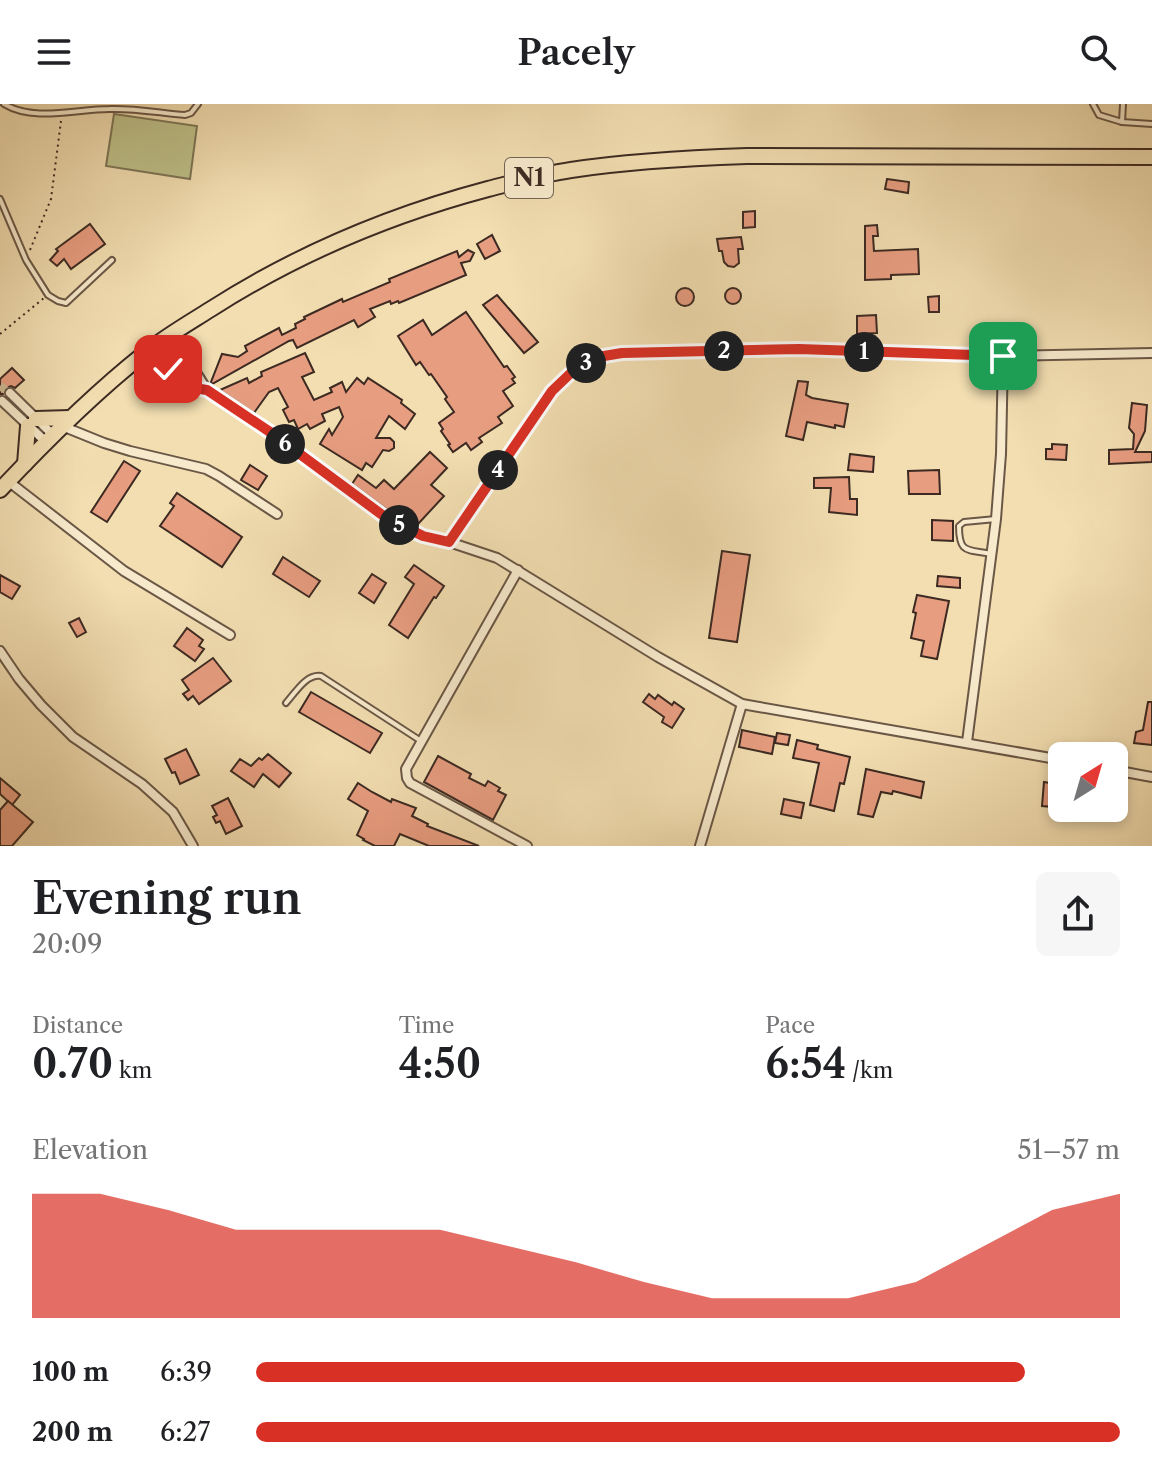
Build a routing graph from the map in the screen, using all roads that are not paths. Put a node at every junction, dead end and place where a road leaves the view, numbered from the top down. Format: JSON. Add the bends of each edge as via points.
{"nodes":[{"id":1,"x":4,"y":104,"type":"edge"},
{"id":2,"x":198,"y":104,"type":"edge"},
{"id":3,"x":1093,"y":104,"type":"edge"},
{"id":4,"x":1123,"y":104,"type":"edge"},
{"id":5,"x":1122,"y":122,"type":"junction"},
{"id":6,"x":1152,"y":124,"type":"edge"},
{"id":7,"x":1152,"y":157,"type":"edge"},
{"id":8,"x":0,"y":199,"type":"edge"},
{"id":9,"x":112,"y":260,"type":"dead end"},
{"id":10,"x":172,"y":334,"type":"junction"},
{"id":11,"x":146,"y":352,"type":"junction"},
{"id":12,"x":1152,"y":353,"type":"edge"},
{"id":13,"x":1003,"y":356,"type":"junction"},
{"id":14,"x":207,"y":390,"type":"junction"},
{"id":15,"x":10,"y":393,"type":"tunnel mouth"},
{"id":16,"x":2,"y":401,"type":"tunnel mouth"},
{"id":17,"x":32,"y":422,"type":"junction"},
{"id":18,"x":58,"y":430,"type":"junction"},
{"id":19,"x":25,"y":464,"type":"junction"},
{"id":20,"x":4,"y":486,"type":"edge"},
{"id":21,"x":277,"y":514,"type":"dead end"},
{"id":22,"x":996,"y":519,"type":"junction"},
{"id":23,"x":449,"y":542,"type":"junction"},
{"id":24,"x":992,"y":555,"type":"junction"},
{"id":25,"x":518,"y":570,"type":"junction"},
{"id":26,"x":230,"y":635,"type":"dead end"},
{"id":27,"x":0,"y":651,"type":"edge"},
{"id":28,"x":286,"y":703,"type":"dead end"},
{"id":29,"x":742,"y":704,"type":"junction"},
{"id":30,"x":421,"y":741,"type":"junction"},
{"id":31,"x":967,"y":742,"type":"junction"},
{"id":32,"x":1048,"y":757,"type":"edge"},
{"id":33,"x":1128,"y":773,"type":"edge"},
{"id":34,"x":1152,"y":777,"type":"edge"},
{"id":35,"x":193,"y":846,"type":"edge"},
{"id":36,"x":527,"y":846,"type":"edge"},
{"id":37,"x":700,"y":846,"type":"edge"}],
"edges":[{"from":1,"to":2,"type":"lane","via":[[26,113],[112,109],[185,115]]},
{"from":3,"to":5,"type":"lane","via":[[1099,115]]},
{"from":4,"to":5,"type":"lane"},
{"from":5,"to":6,"type":"lane"},
{"from":7,"to":10,"type":"highway","number":"N1","via":[[747,156],[570,170],[384,222],[246,286]]},
{"from":8,"to":9,"type":"lane","via":[[26,260],[48,295],[58,301],[66,303]]},
{"from":10,"to":11,"type":"highway","number":"N1"},
{"from":10,"to":14,"type":"street"},
{"from":11,"to":14,"type":"street","via":[[194,388]]},
{"from":11,"to":18,"type":"highway","number":"N1"},
{"from":12,"to":13,"type":"street"},
{"from":13,"to":22,"type":"street"},
{"from":13,"to":23,"type":"street","via":[[799,349],[604,356],[574,370],[552,391]]},
{"from":14,"to":23,"type":"street","via":[[385,517]]},
{"from":15,"to":17,"type":"street"},
{"from":16,"to":17,"type":"street"},
{"from":17,"to":18,"type":"highway"},
{"from":17,"to":18,"type":"street"},
{"from":17,"to":19,"type":"highway"},
{"from":18,"to":19,"type":"highway","number":"N1"},
{"from":18,"to":21,"type":"street","via":[[206,469]]},
{"from":19,"to":20,"type":"highway","number":"N1"},
{"from":20,"to":26,"type":"street","via":[[124,571]]},
{"from":22,"to":24,"type":"street"},
{"from":22,"to":24,"type":"lane","via":[[959,526],[961,547]]},
{"from":23,"to":25,"type":"street"},
{"from":24,"to":31,"type":"street"},
{"from":25,"to":29,"type":"street"},
{"from":25,"to":30,"type":"street"},
{"from":27,"to":35,"type":"street","via":[[73,737],[173,812]]},
{"from":28,"to":30,"type":"lane","via":[[309,677],[321,676]]},
{"from":29,"to":31,"type":"street"},
{"from":29,"to":37,"type":"street"},
{"from":30,"to":36,"type":"street","via":[[406,769],[410,783]]},
{"from":31,"to":32,"type":"street"},
{"from":33,"to":34,"type":"street"}]}
